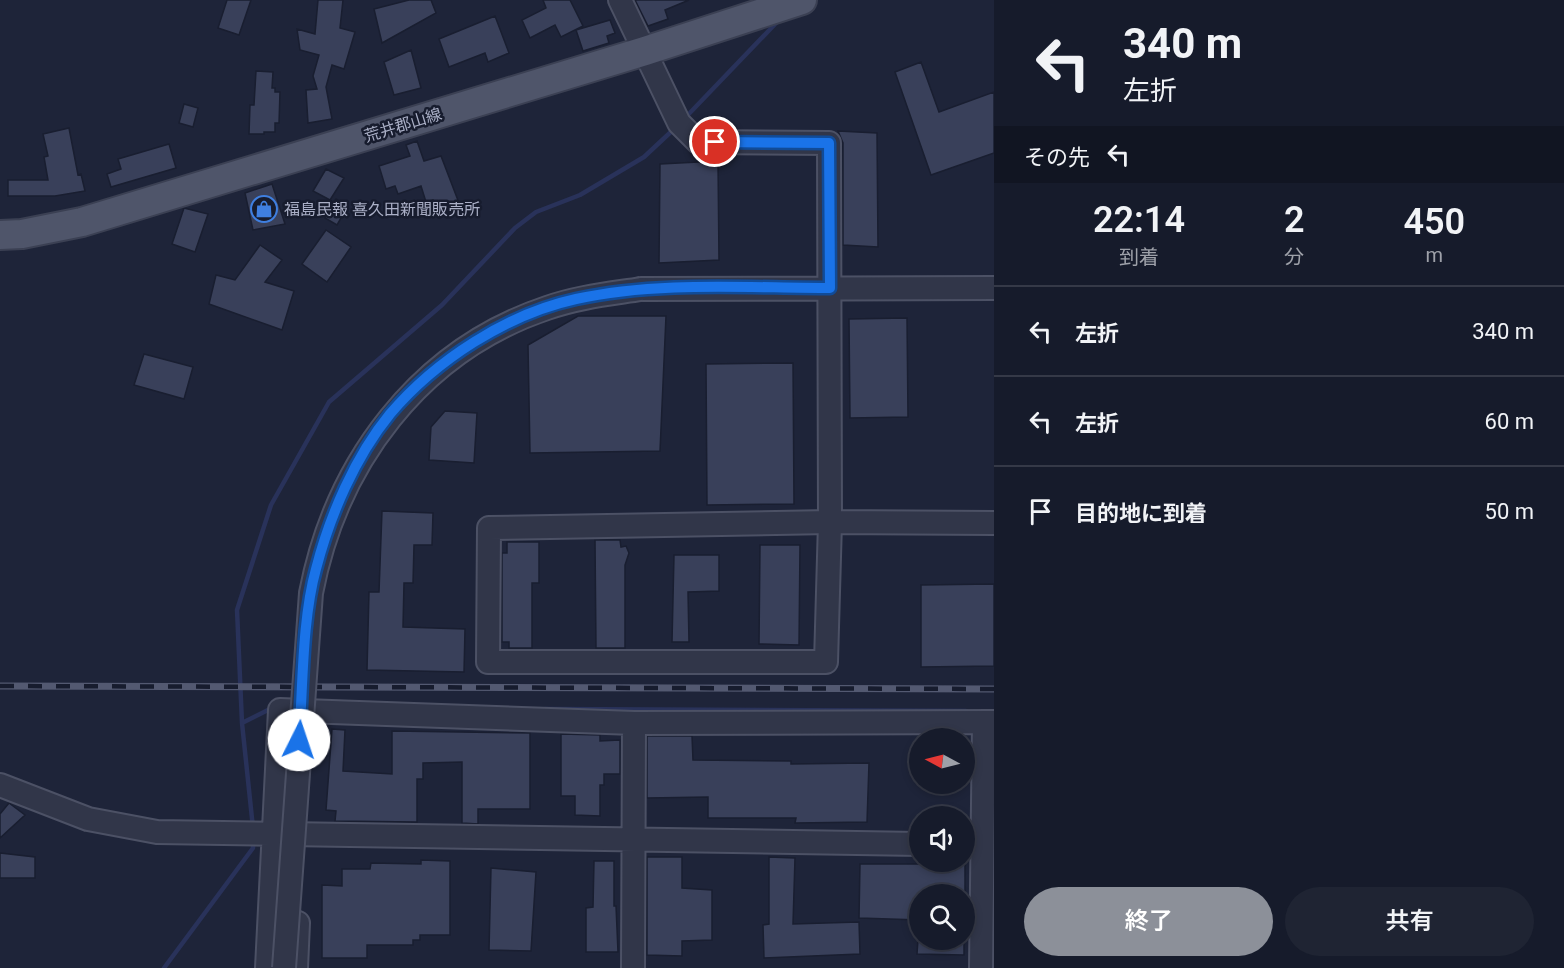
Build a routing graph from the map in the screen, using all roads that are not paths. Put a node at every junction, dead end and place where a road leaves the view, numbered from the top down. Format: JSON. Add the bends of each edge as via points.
{"nodes":[{"id":1,"x":620,"y":0,"type":"edge"},
{"id":2,"x":802,"y":0,"type":"edge"},
{"id":3,"x":645,"y":51,"type":"junction"},
{"id":4,"x":0,"y":235,"type":"edge"},
{"id":5,"x":830,"y":288,"type":"junction"},
{"id":6,"x":994,"y":288,"type":"edge"},
{"id":7,"x":830,"y":522,"type":"junction"},
{"id":8,"x":994,"y":523,"type":"edge"},
{"id":9,"x":304,"y":711,"type":"junction"},
{"id":10,"x":989,"y":722,"type":"edge"},
{"id":11,"x":634,"y":723,"type":"junction"},
{"id":12,"x":0,"y":785,"type":"edge"},
{"id":13,"x":273,"y":833,"type":"junction"},
{"id":14,"x":302,"y":833,"type":"junction"},
{"id":15,"x":634,"y":839,"type":"junction"},
{"id":16,"x":909,"y":844,"type":"edge"},
{"id":17,"x":980,"y":845,"type":"edge"},
{"id":18,"x":267,"y":968,"type":"edge"},
{"id":19,"x":284,"y":968,"type":"edge"},
{"id":20,"x":296,"y":968,"type":"edge"},
{"id":21,"x":633,"y":968,"type":"edge"},
{"id":22,"x":981,"y":968,"type":"edge"}],
"edges":[{"from":1,"to":3,"type":"street"},
{"from":2,"to":3,"type":"main road","name":"荒井郡山線"},
{"from":3,"to":4,"type":"main road","name":"荒井郡山線","via":[[82,222]]},
{"from":3,"to":5,"type":"street","via":[[680,123],[698,142],[829,143]]},
{"from":5,"to":6,"type":"street"},
{"from":5,"to":7,"type":"street"},
{"from":5,"to":19,"type":"street","bridge":true,"via":[[641,289],[575,299],[488,334],[460,352],[391,414],[355,468],[326,538],[311,593]]},
{"from":7,"to":7,"type":"street","via":[[489,528],[488,662],[826,662]]},
{"from":7,"to":8,"type":"street"},
{"from":9,"to":11,"type":"street"},
{"from":9,"to":13,"type":"street","via":[[280,710]]},
{"from":9,"to":14,"type":"street"},
{"from":10,"to":11,"type":"street"},
{"from":10,"to":17,"type":"street"},
{"from":11,"to":15,"type":"street"},
{"from":12,"to":13,"type":"street","via":[[88,819],[157,832]]},
{"from":13,"to":14,"type":"street"},
{"from":13,"to":18,"type":"street"},
{"from":14,"to":15,"type":"street"},
{"from":14,"to":20,"type":"street"},
{"from":15,"to":16,"type":"street"},
{"from":15,"to":21,"type":"street"},
{"from":17,"to":22,"type":"street"}]}
